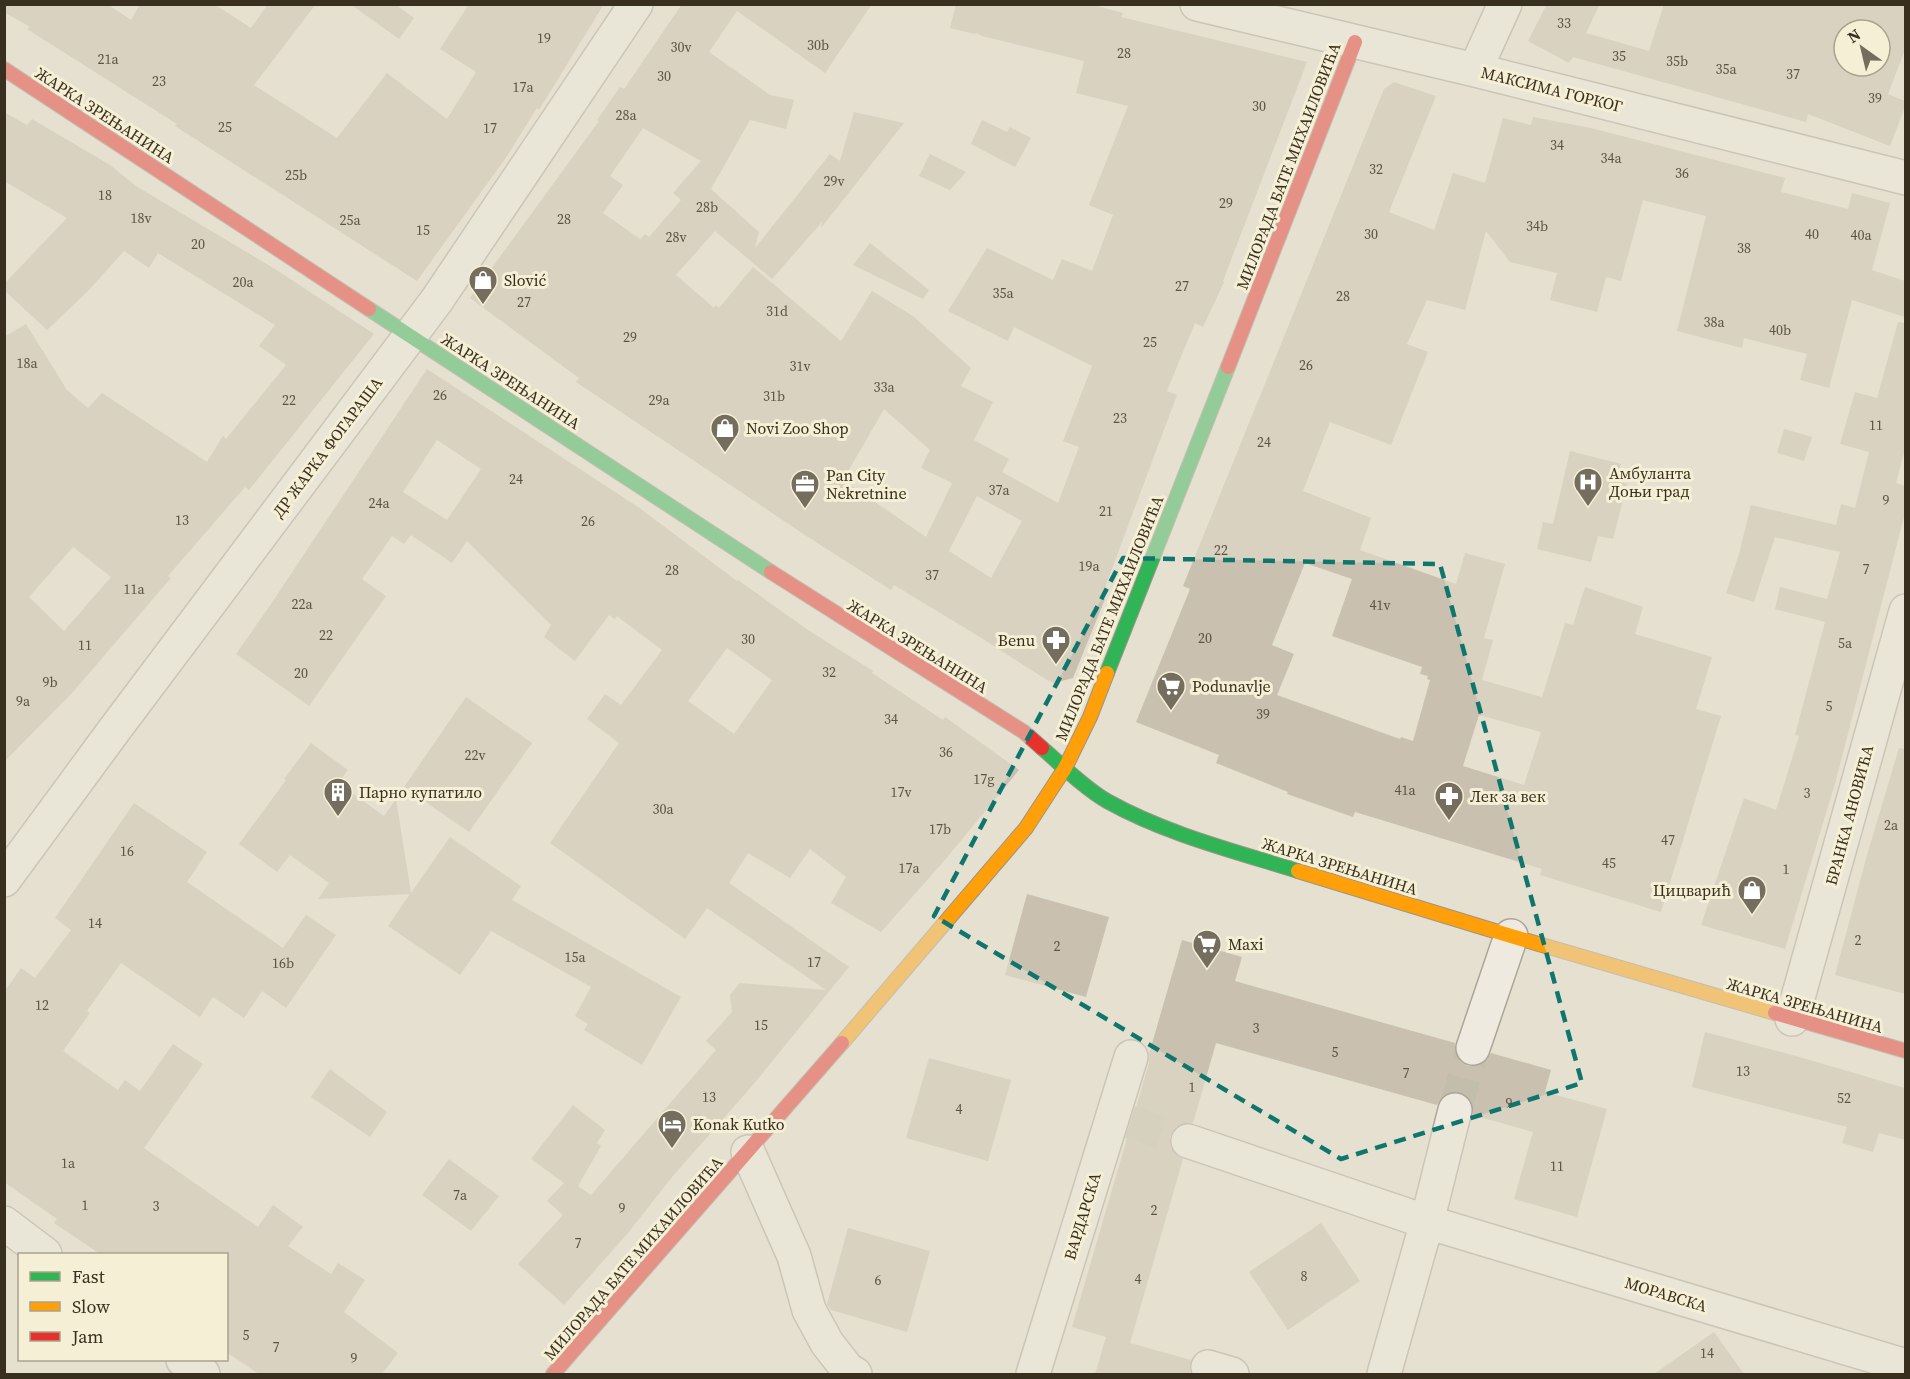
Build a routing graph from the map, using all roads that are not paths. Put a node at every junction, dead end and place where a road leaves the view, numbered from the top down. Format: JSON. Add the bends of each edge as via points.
{"nodes":[{"id":1,"x":636,"y":4,"type":"edge"},
{"id":2,"x":1197,"y":4,"type":"edge"},
{"id":3,"x":1505,"y":4,"type":"edge"},
{"id":4,"x":1354,"y":42,"type":"junction"},
{"id":5,"x":4,"y":69,"type":"edge"},
{"id":6,"x":1475,"y":69,"type":"junction"},
{"id":7,"x":1905,"y":178,"type":"edge"},
{"id":8,"x":411,"y":336,"type":"junction"},
{"id":9,"x":1905,"y":611,"type":"edge"},
{"id":10,"x":1065,"y":768,"type":"junction"},
{"id":11,"x":4,"y":880,"type":"edge"},
{"id":12,"x":1511,"y":936,"type":"junction"},
{"id":13,"x":1792,"y":1019,"type":"junction"},
{"id":14,"x":1473,"y":1048,"type":"tunnel mouth"},
{"id":15,"x":1905,"y":1051,"type":"edge"},
{"id":16,"x":1131,"y":1057,"type":"dead end"},
{"id":17,"x":1455,"y":1110,"type":"tunnel mouth"},
{"id":18,"x":1188,"y":1141,"type":"tunnel mouth"},
{"id":19,"x":748,"y":1152,"type":"junction"},
{"id":20,"x":1427,"y":1222,"type":"junction"},
{"id":21,"x":4,"y":1223,"type":"edge"},
{"id":22,"x":44,"y":1253,"type":"edge"},
{"id":23,"x":186,"y":1361,"type":"edge"},
{"id":24,"x":1905,"y":1366,"type":"edge"},
{"id":25,"x":203,"y":1374,"type":"edge"},
{"id":26,"x":553,"y":1374,"type":"edge"},
{"id":27,"x":855,"y":1374,"type":"edge"},
{"id":28,"x":1033,"y":1374,"type":"edge"},
{"id":29,"x":1384,"y":1374,"type":"edge"}],
"edges":[{"from":1,"to":8,"type":"street","name":"ДР ЖАРКА ФОГАРАША"},
{"from":2,"to":4,"type":"street","name":"МАКСИМА ГОРКОГ"},
{"from":3,"to":6,"type":"street"},
{"from":4,"to":6,"type":"street","name":"МАКСИМА ГОРКОГ"},
{"from":4,"to":10,"type":"street","name":"МИЛОРАДА БАТЕ МИХАИЛОВИЋА","via":[[1090,717]]},
{"from":5,"to":8,"type":"street","name":"ЖАРКА ЗРЕЊАНИНА"},
{"from":6,"to":7,"type":"street","name":"МАКСИМА ГОРКОГ"},
{"from":8,"to":10,"type":"street","name":"ЖАРКА ЗРЕЊАНИНА","via":[[783,580],[1024,732]]},
{"from":8,"to":11,"type":"street","name":"ДР ЖАРКА ФОГАРАША"},
{"from":9,"to":13,"type":"street","name":"БРАНКА АНОВИЋА"},
{"from":10,"to":12,"type":"street","name":"ЖАРКА ЗРЕЊАНИНА","via":[[1105,800],[1199,840]]},
{"from":10,"to":19,"type":"street","name":"МИЛОРАДА БАТЕ МИХАИЛОВИЋА","via":[[1026,828]]},
{"from":12,"to":13,"type":"street","name":"ЖАРКА ЗРЕЊАНИНА"},
{"from":12,"to":14,"type":"street"},
{"from":13,"to":15,"type":"street","name":"ЖАРКА ЗРЕЊАНИНА"},
{"from":16,"to":28,"type":"street","name":"ВАРДАРСКА","via":[[1121,1119]]},
{"from":17,"to":20,"type":"street"},
{"from":18,"to":20,"type":"street","name":"МОРАВСКА"},
{"from":19,"to":26,"type":"street","name":"МИЛОРАДА БАТЕ МИХАИЛОВИЋА"},
{"from":19,"to":27,"type":"street","via":[[794,1256],[809,1310],[827,1343]]},
{"from":20,"to":24,"type":"street","name":"МОРАВСКА"},
{"from":20,"to":29,"type":"street"},
{"from":21,"to":22,"type":"street"},
{"from":23,"to":25,"type":"street"}]}
